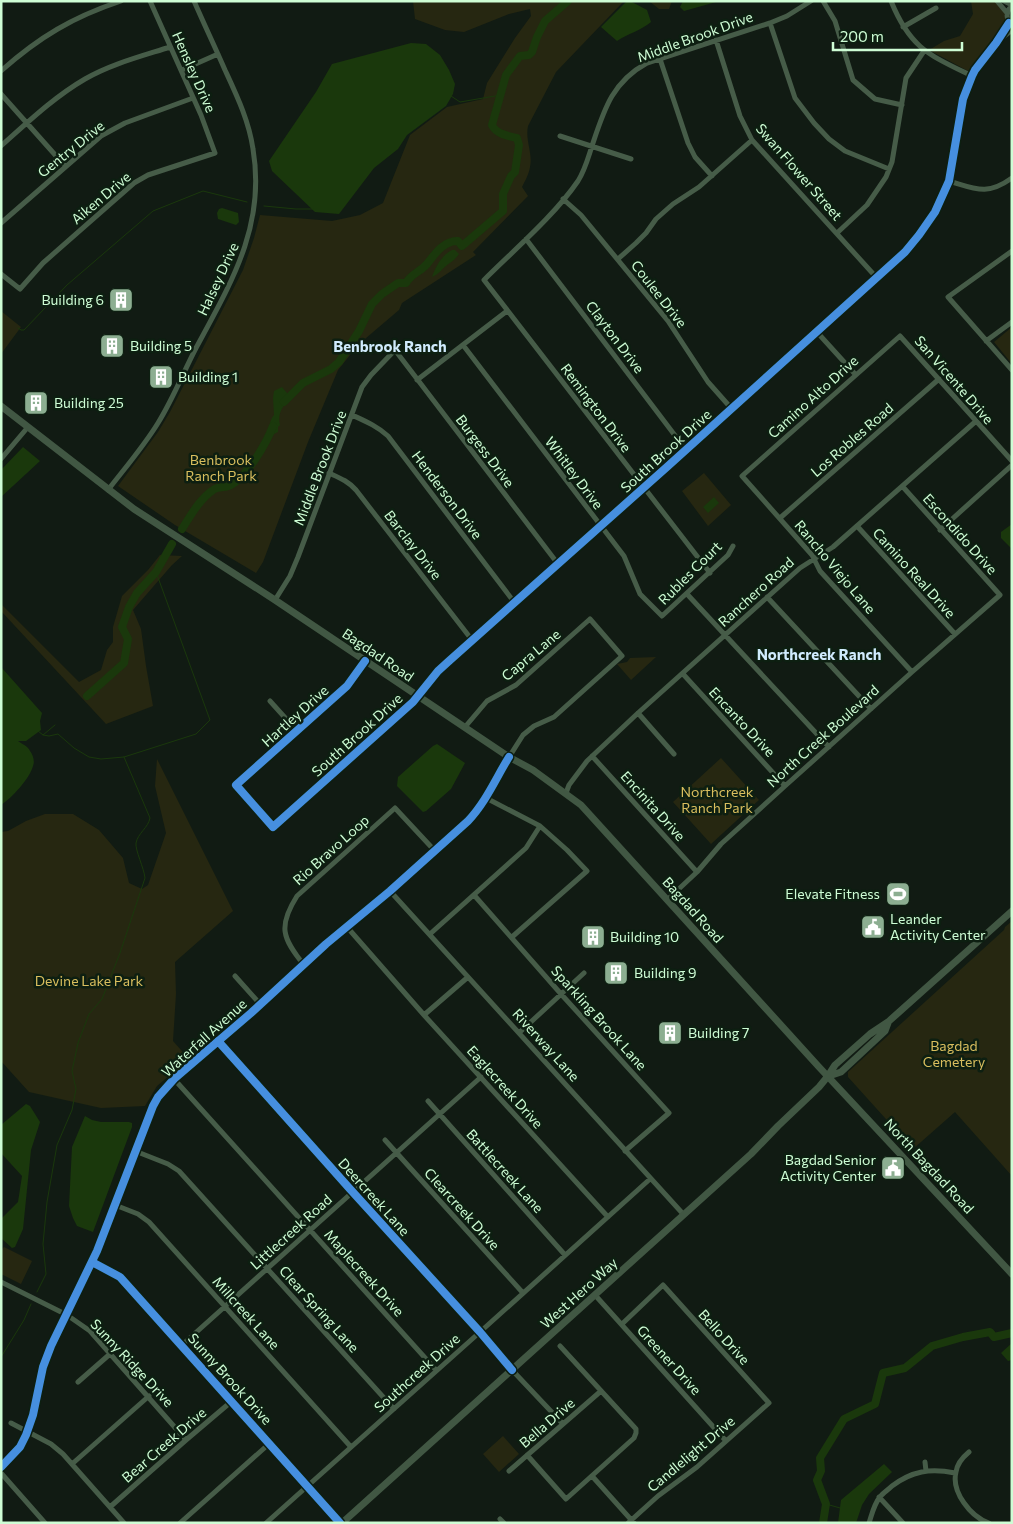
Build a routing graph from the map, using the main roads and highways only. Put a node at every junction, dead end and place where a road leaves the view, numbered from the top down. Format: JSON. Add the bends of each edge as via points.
{"nodes":[{"id":1,"x":1,"y":406,"type":"edge"},
{"id":2,"x":1012,"y":911,"type":"edge"},
{"id":3,"x":828,"y":1076,"type":"junction"},
{"id":4,"x":1012,"y":1274,"type":"edge"},
{"id":5,"x":341,"y":1523,"type":"edge"}],
"edges":[{"from":1,"to":3,"type":"main road","name":"Bagdad Road","via":[[134,509],[581,804]]},
{"from":2,"to":3,"type":"main road","name":"West Hero Way","via":[[835,1065]]},
{"from":3,"to":4,"type":"main road","name":"North Bagdad Road"},
{"from":3,"to":5,"type":"main road","name":"West Hero Way","via":[[751,1154]]}]}
